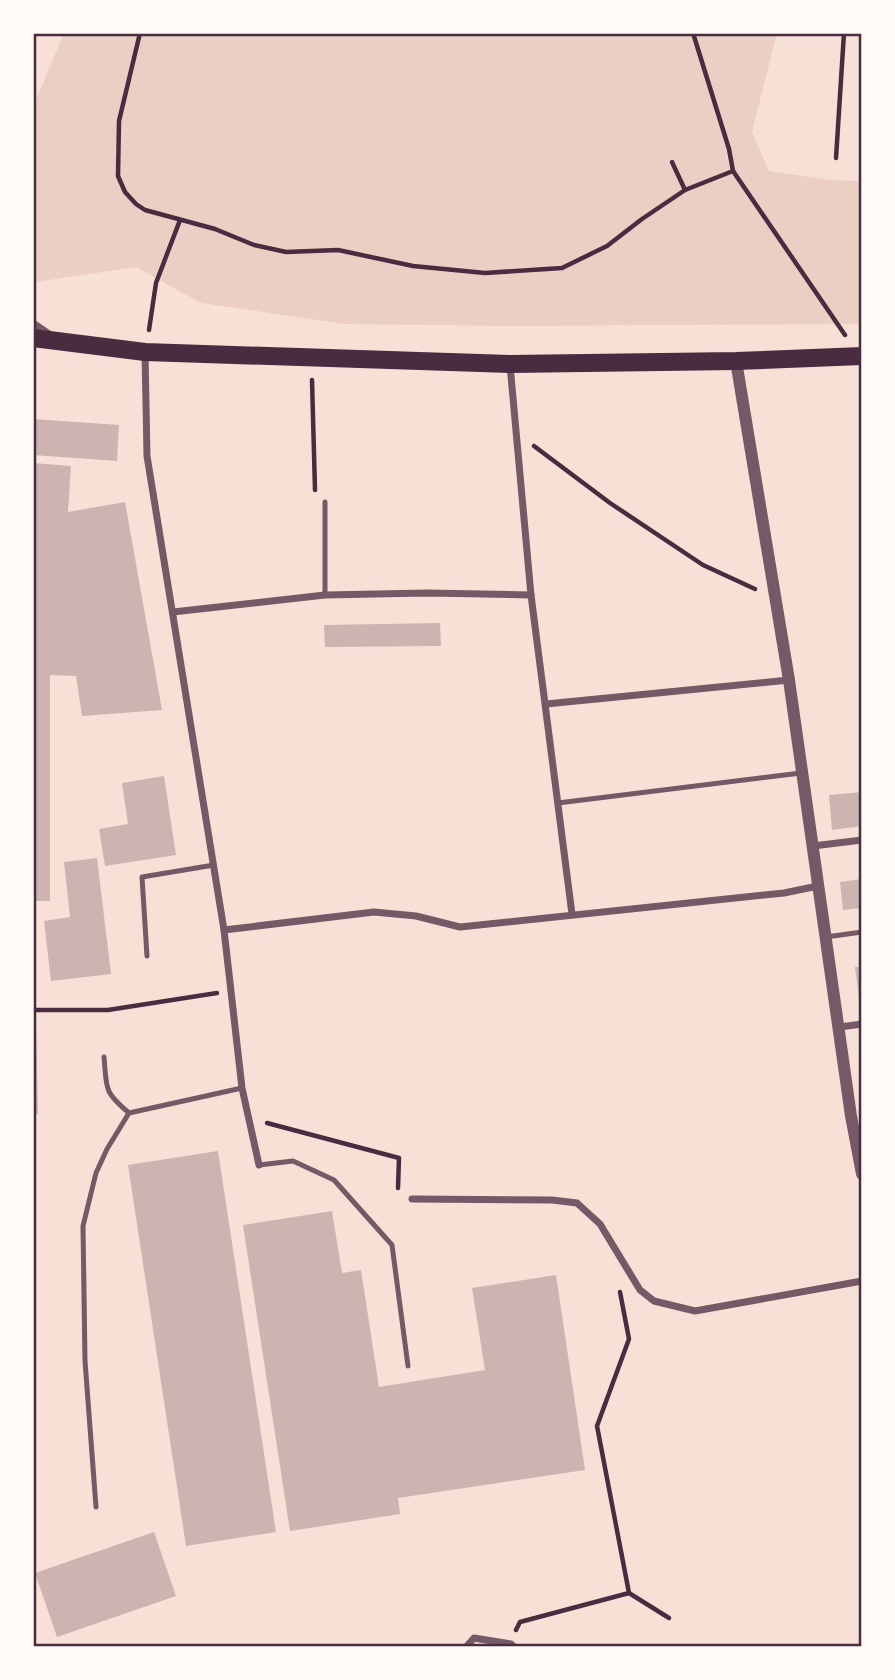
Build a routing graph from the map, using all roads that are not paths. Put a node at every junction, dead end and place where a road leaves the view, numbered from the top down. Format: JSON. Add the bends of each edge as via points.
{"nodes":[{"id":1,"x":33,"y":326,"type":"edge"},
{"id":2,"x":33,"y":338,"type":"edge"},
{"id":3,"x":52,"y":339,"type":"junction"},
{"id":4,"x":145,"y":352,"type":"junction"},
{"id":5,"x":860,"y":356,"type":"edge"},
{"id":6,"x":736,"y":362,"type":"junction"},
{"id":7,"x":510,"y":364,"type":"junction"},
{"id":8,"x":326,"y":502,"type":"road end"},
{"id":9,"x":324,"y":595,"type":"junction"},
{"id":10,"x":531,"y":595,"type":"junction"},
{"id":11,"x":173,"y":612,"type":"junction"},
{"id":12,"x":789,"y":680,"type":"junction"},
{"id":13,"x":546,"y":704,"type":"junction"},
{"id":14,"x":803,"y":773,"type":"junction"},
{"id":15,"x":558,"y":803,"type":"junction"},
{"id":16,"x":862,"y":840,"type":"edge"},
{"id":17,"x":813,"y":846,"type":"junction"},
{"id":18,"x":214,"y":865,"type":"junction"},
{"id":19,"x":818,"y":886,"type":"junction"},
{"id":20,"x":572,"y":914,"type":"junction"},
{"id":21,"x":224,"y":930,"type":"junction"},
{"id":22,"x":862,"y":932,"type":"edge"},
{"id":23,"x":826,"y":937,"type":"junction"},
{"id":24,"x":147,"y":956,"type":"dead end"},
{"id":25,"x":862,"y":1024,"type":"edge"},
{"id":26,"x":840,"y":1027,"type":"junction"},
{"id":27,"x":104,"y":1057,"type":"dead end"},
{"id":28,"x":242,"y":1088,"type":"junction"},
{"id":29,"x":129,"y":1113,"type":"junction"},
{"id":30,"x":857,"y":1115,"type":"edge"},
{"id":31,"x":259,"y":1165,"type":"joint"},
{"id":32,"x":862,"y":1174,"type":"edge"},
{"id":33,"x":412,"y":1199,"type":"road end"},
{"id":34,"x":862,"y":1281,"type":"edge"},
{"id":35,"x":408,"y":1366,"type":"dead end"},
{"id":36,"x":96,"y":1507,"type":"dead end"},
{"id":37,"x":513,"y":1645,"type":"edge"},
{"id":38,"x":466,"y":1647,"type":"edge"}],
"edges":[{"from":1,"to":3,"type":"street"},
{"from":2,"to":3,"type":"highway"},
{"from":3,"to":4,"type":"highway"},
{"from":4,"to":7,"type":"highway"},
{"from":4,"to":11,"type":"street","via":[[147,456]]},
{"from":5,"to":6,"type":"highway"},
{"from":6,"to":7,"type":"highway"},
{"from":6,"to":12,"type":"street"},
{"from":7,"to":10,"type":"street"},
{"from":8,"to":9,"type":"lane"},
{"from":9,"to":10,"type":"street"},
{"from":9,"to":11,"type":"street"},
{"from":10,"to":13,"type":"street"},
{"from":11,"to":18,"type":"street"},
{"from":12,"to":13,"type":"street"},
{"from":12,"to":14,"type":"street"},
{"from":13,"to":15,"type":"street"},
{"from":14,"to":15,"type":"lane"},
{"from":14,"to":17,"type":"street"},
{"from":15,"to":20,"type":"street"},
{"from":16,"to":17,"type":"street"},
{"from":17,"to":19,"type":"street"},
{"from":18,"to":21,"type":"street"},
{"from":18,"to":24,"type":"lane","via":[[142,877]]},
{"from":19,"to":20,"type":"street"},
{"from":19,"to":23,"type":"street"},
{"from":20,"to":21,"type":"street","via":[[460,927],[374,912]]},
{"from":21,"to":28,"type":"street"},
{"from":22,"to":23,"type":"lane"},
{"from":23,"to":26,"type":"street"},
{"from":25,"to":26,"type":"street"},
{"from":26,"to":30,"type":"street"},
{"from":27,"to":29,"type":"lane","via":[[108,1091]]},
{"from":28,"to":29,"type":"lane"},
{"from":28,"to":31,"type":"street"},
{"from":29,"to":36,"type":"lane","via":[[96,1173],[83,1226],[85,1361]]},
{"from":30,"to":32,"type":"street"},
{"from":31,"to":35,"type":"lane","via":[[293,1161],[334,1180],[392,1245]]},
{"from":33,"to":34,"type":"street","via":[[577,1203],[600,1224],[640,1290],[654,1301],[695,1311]]},
{"from":37,"to":38,"type":"street","via":[[474,1638]]}]}
